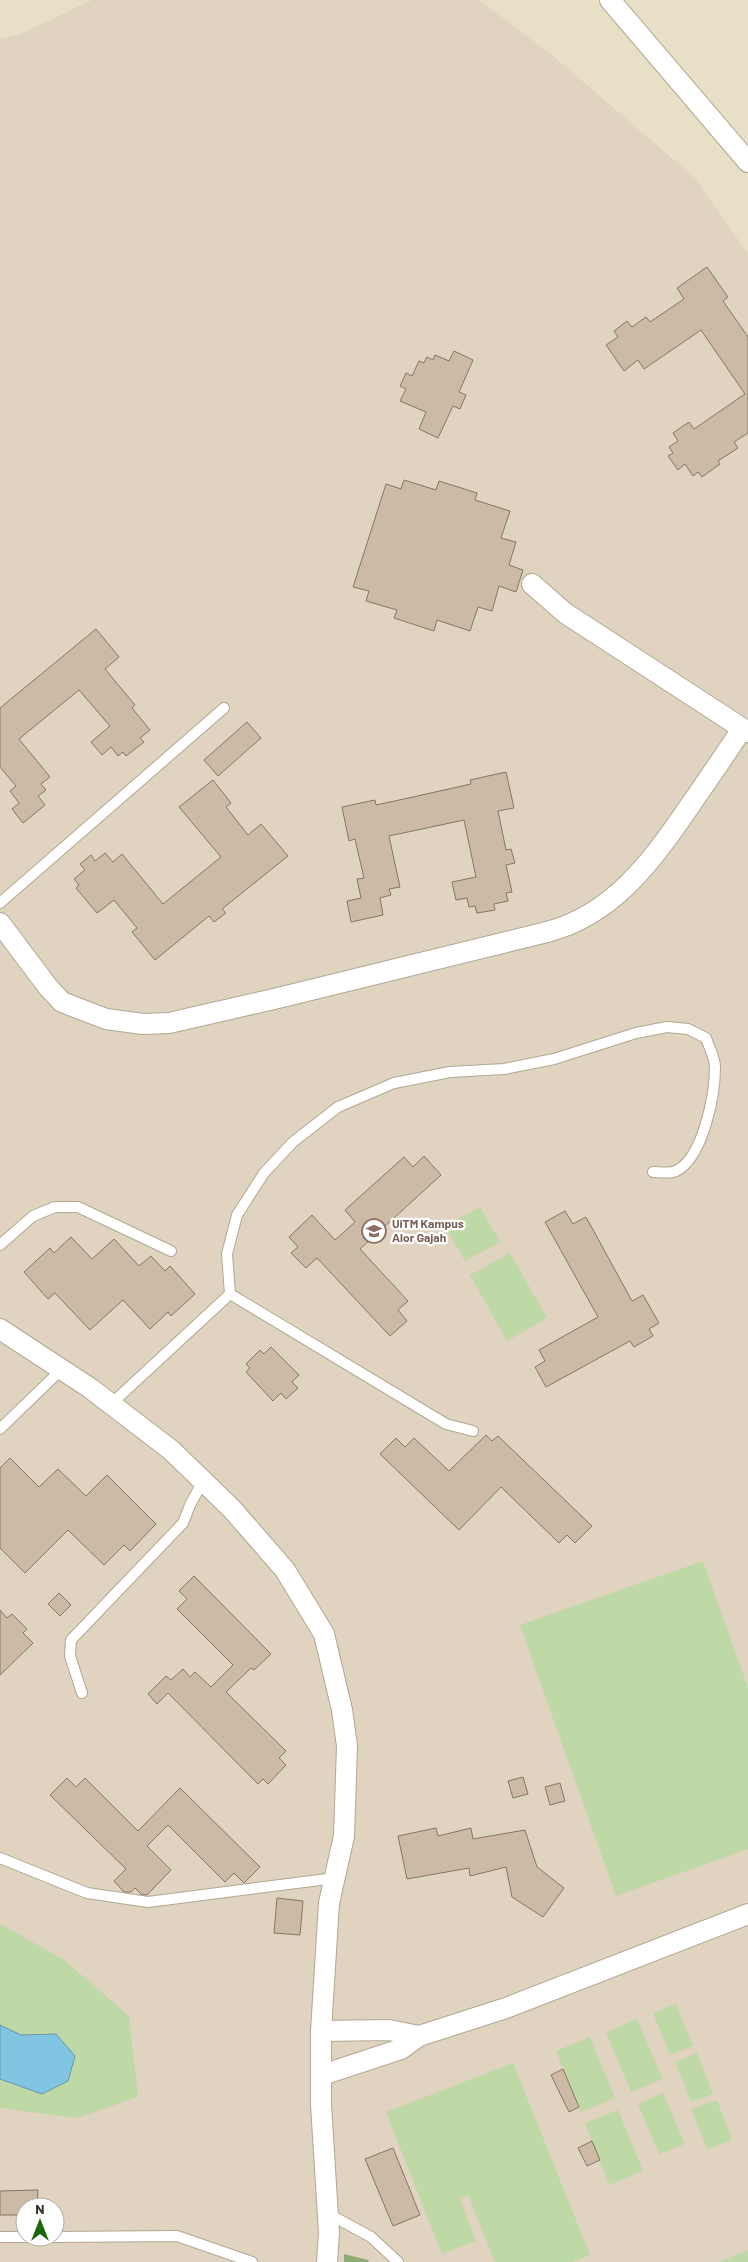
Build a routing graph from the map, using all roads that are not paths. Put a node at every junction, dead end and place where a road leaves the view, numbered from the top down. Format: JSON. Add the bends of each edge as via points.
{"nodes":[{"id":1,"x":610,"y":0,"type":"edge"},
{"id":2,"x":748,"y":162,"type":"edge"},
{"id":3,"x":532,"y":584,"type":"dead end"},
{"id":4,"x":224,"y":708,"type":"dead end"},
{"id":5,"x":745,"y":730,"type":"edge"},
{"id":6,"x":0,"y":903,"type":"edge"},
{"id":7,"x":0,"y":923,"type":"edge"},
{"id":8,"x":653,"y":1172,"type":"dead end"},
{"id":9,"x":0,"y":1246,"type":"edge"},
{"id":10,"x":171,"y":1252,"type":"dead end"},
{"id":11,"x":230,"y":1294,"type":"junction"},
{"id":12,"x":0,"y":1329,"type":"edge"},
{"id":13,"x":62,"y":1369,"type":"junction"},
{"id":14,"x":111,"y":1404,"type":"junction"},
{"id":15,"x":0,"y":1429,"type":"edge"},
{"id":16,"x":472,"y":1431,"type":"dead end"},
{"id":17,"x":203,"y":1481,"type":"junction"},
{"id":18,"x":82,"y":1693,"type":"dead end"},
{"id":19,"x":0,"y":1858,"type":"edge"},
{"id":20,"x":334,"y":1878,"type":"junction"},
{"id":21,"x":748,"y":1914,"type":"edge"},
{"id":22,"x":321,"y":2031,"type":"junction"},
{"id":23,"x":419,"y":2036,"type":"junction"},
{"id":24,"x":322,"y":2075,"type":"junction"},
{"id":25,"x":328,"y":2213,"type":"junction"},
{"id":26,"x":0,"y":2237,"type":"edge"},
{"id":27,"x":15,"y":2237,"type":"edge"},
{"id":28,"x":65,"y":2237,"type":"edge"},
{"id":29,"x":252,"y":2262,"type":"edge"},
{"id":30,"x":326,"y":2262,"type":"edge"},
{"id":31,"x":398,"y":2262,"type":"edge"}],
"edges":[{"from":1,"to":2,"type":"street"},
{"from":3,"to":5,"type":"street","via":[[565,613]]},
{"from":4,"to":6,"type":"lane"},
{"from":5,"to":7,"type":"street","via":[[660,850],[628,886],[567,927],[265,1002],[169,1023],[142,1024],[106,1019],[62,1002]]},
{"from":8,"to":11,"type":"lane","via":[[674,1172],[690,1160],[704,1131],[715,1066],[706,1038],[688,1029],[668,1027],[636,1033],[554,1059],[504,1069],[450,1072],[394,1084],[338,1107],[293,1142],[264,1173],[238,1215],[227,1254]]},
{"from":9,"to":10,"type":"lane","via":[[32,1216],[55,1208],[78,1208]]},
{"from":11,"to":14,"type":"lane"},
{"from":11,"to":16,"type":"lane","via":[[446,1424]]},
{"from":12,"to":13,"type":"street"},
{"from":13,"to":14,"type":"street"},
{"from":13,"to":15,"type":"lane"},
{"from":14,"to":17,"type":"street","via":[[171,1450]]},
{"from":17,"to":18,"type":"lane","via":[[183,1523],[72,1640],[70,1656]]},
{"from":17,"to":20,"type":"street","via":[[285,1570],[324,1634],[347,1746],[344,1836]]},
{"from":19,"to":20,"type":"lane","via":[[87,1893],[148,1902]]},
{"from":20,"to":22,"type":"street","via":[[329,1903]]},
{"from":21,"to":23,"type":"street","via":[[506,2008]]},
{"from":22,"to":23,"type":"street","via":[[389,2030]]},
{"from":22,"to":24,"type":"street"},
{"from":23,"to":24,"type":"street","via":[[401,2049]]},
{"from":24,"to":25,"type":"street"},
{"from":25,"to":30,"type":"street"},
{"from":25,"to":31,"type":"lane","via":[[371,2237]]},
{"from":26,"to":27,"type":"lane"},
{"from":28,"to":29,"type":"lane","via":[[177,2236]]}]}
